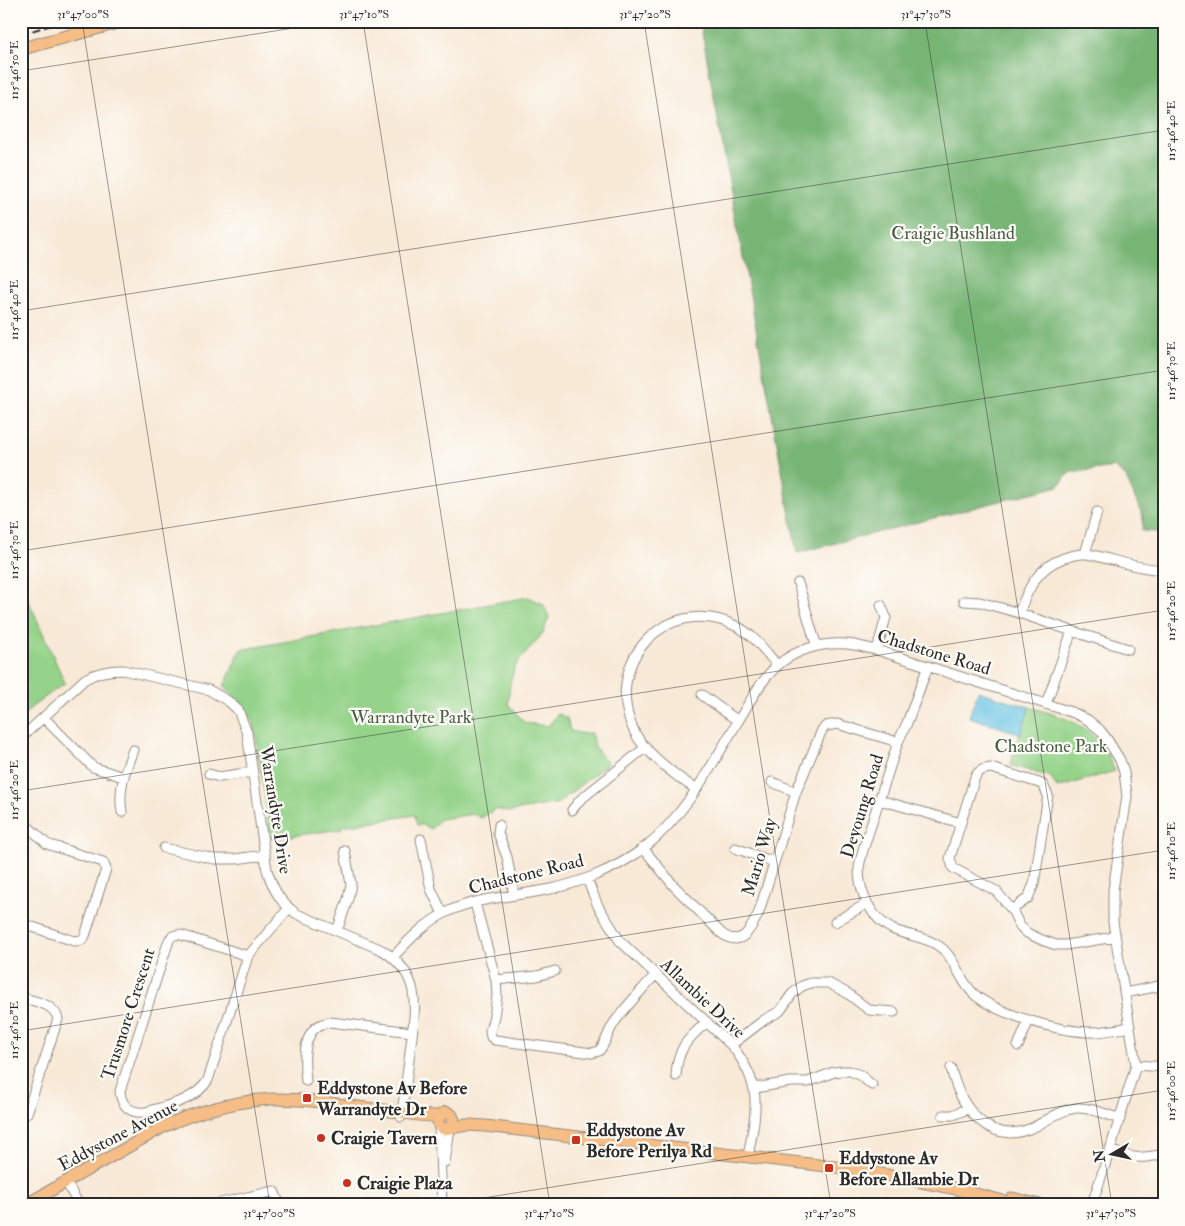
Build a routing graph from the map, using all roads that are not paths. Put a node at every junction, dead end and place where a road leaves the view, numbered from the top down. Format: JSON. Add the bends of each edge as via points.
{"nodes":[{"id":1,"x":123,"y":21,"type":"edge"},
{"id":2,"x":21,"y":49,"type":"edge"},
{"id":3,"x":1097,"y":512,"type":"dead end"},
{"id":4,"x":1085,"y":554,"type":"junction"},
{"id":5,"x":1164,"y":570,"type":"edge"},
{"id":6,"x":798,"y":583,"type":"dead end"},
{"id":7,"x":964,"y":601,"type":"dead end"},
{"id":8,"x":881,"y":605,"type":"dead end"},
{"id":9,"x":1019,"y":613,"type":"junction"},
{"id":10,"x":1072,"y":631,"type":"junction"},
{"id":11,"x":817,"y":646,"type":"junction"},
{"id":12,"x":1128,"y":649,"type":"dead end"},
{"id":13,"x":877,"y":650,"type":"junction"},
{"id":14,"x":777,"y":665,"type":"junction"},
{"id":15,"x":928,"y":666,"type":"junction"},
{"id":16,"x":702,"y":695,"type":"dead end"},
{"id":17,"x":1046,"y":704,"type":"junction"},
{"id":18,"x":44,"y":718,"type":"junction"},
{"id":19,"x":738,"y":722,"type":"junction"},
{"id":20,"x":21,"y":738,"type":"edge"},
{"id":21,"x":898,"y":742,"type":"junction"},
{"id":22,"x":646,"y":748,"type":"junction"},
{"id":23,"x":133,"y":750,"type":"dead end"},
{"id":24,"x":252,"y":772,"type":"junction"},
{"id":25,"x":210,"y":774,"type":"dead end"},
{"id":26,"x":123,"y":778,"type":"junction"},
{"id":27,"x":772,"y":782,"type":"dead end"},
{"id":28,"x":696,"y":789,"type":"junction"},
{"id":29,"x":796,"y":792,"type":"junction"},
{"id":30,"x":880,"y":800,"type":"junction"},
{"id":31,"x":572,"y":810,"type":"dead end"},
{"id":32,"x":122,"y":812,"type":"dead end"},
{"id":33,"x":21,"y":820,"type":"edge"},
{"id":34,"x":961,"y":823,"type":"junction"},
{"id":35,"x":499,"y":825,"type":"dead end"},
{"id":36,"x":421,"y":839,"type":"dead end"},
{"id":37,"x":164,"y":848,"type":"dead end"},
{"id":38,"x":643,"y":848,"type":"junction"},
{"id":39,"x":734,"y":848,"type":"dead end"},
{"id":40,"x":344,"y":851,"type":"dead end"},
{"id":41,"x":265,"y":855,"type":"junction"},
{"id":42,"x":774,"y":862,"type":"junction"},
{"id":43,"x":586,"y":878,"type":"junction"},
{"id":44,"x":514,"y":895,"type":"junction"},
{"id":45,"x":475,"y":903,"type":"junction"},
{"id":46,"x":866,"y":904,"type":"junction"},
{"id":47,"x":288,"y":908,"type":"junction"},
{"id":48,"x":1012,"y":910,"type":"junction"},
{"id":49,"x":444,"y":914,"type":"junction"},
{"id":50,"x":835,"y":922,"type":"dead end"},
{"id":51,"x":21,"y":923,"type":"edge"},
{"id":52,"x":337,"y":931,"type":"junction"},
{"id":53,"x":1114,"y":937,"type":"junction"},
{"id":54,"x":248,"y":956,"type":"junction"},
{"id":55,"x":394,"y":957,"type":"junction"},
{"id":56,"x":554,"y":971,"type":"dead end"},
{"id":57,"x":655,"y":975,"type":"junction"},
{"id":58,"x":496,"y":980,"type":"junction"},
{"id":59,"x":1164,"y":985,"type":"edge"},
{"id":60,"x":1125,"y":992,"type":"junction"},
{"id":61,"x":21,"y":997,"type":"edge"},
{"id":62,"x":894,"y":1012,"type":"dead end"},
{"id":63,"x":1029,"y":1020,"type":"junction"},
{"id":64,"x":707,"y":1022,"type":"junction"},
{"id":65,"x":1130,"y":1027,"type":"junction"},
{"id":66,"x":412,"y":1032,"type":"junction"},
{"id":67,"x":731,"y":1045,"type":"junction"},
{"id":68,"x":1018,"y":1046,"type":"dead end"},
{"id":69,"x":1136,"y":1065,"type":"junction"},
{"id":70,"x":1164,"y":1067,"type":"edge"},
{"id":71,"x":951,"y":1068,"type":"dead end"},
{"id":72,"x":676,"y":1076,"type":"dead end"},
{"id":73,"x":306,"y":1081,"type":"dead end"},
{"id":74,"x":872,"y":1085,"type":"dead end"},
{"id":75,"x":755,"y":1088,"type":"junction"},
{"id":76,"x":967,"y":1109,"type":"junction"},
{"id":77,"x":402,"y":1115,"type":"junction"},
{"id":78,"x":944,"y":1115,"type":"dead end"},
{"id":79,"x":21,"y":1118,"type":"edge"},
{"id":80,"x":1120,"y":1119,"type":"junction"},
{"id":81,"x":445,"y":1123,"type":"junction"},
{"id":82,"x":1110,"y":1150,"type":"junction"},
{"id":83,"x":749,"y":1154,"type":"junction"},
{"id":84,"x":1164,"y":1154,"type":"edge"},
{"id":85,"x":67,"y":1184,"type":"junction"},
{"id":86,"x":1093,"y":1202,"type":"edge"},
{"id":87,"x":25,"y":1205,"type":"edge"},
{"id":88,"x":36,"y":1205,"type":"edge"},
{"id":89,"x":79,"y":1205,"type":"edge"},
{"id":90,"x":212,"y":1205,"type":"edge"},
{"id":91,"x":280,"y":1205,"type":"edge"},
{"id":92,"x":442,"y":1205,"type":"edge"},
{"id":93,"x":1019,"y":1205,"type":"edge"},
{"id":94,"x":1040,"y":1205,"type":"edge"}],
"edges":[{"from":1,"to":2,"type":"highway"},
{"from":3,"to":4,"type":"street"},
{"from":4,"to":5,"type":"street","via":[[1149,570]]},
{"from":4,"to":9,"type":"street","via":[[1057,561],[1045,568],[1028,590]]},
{"from":6,"to":11,"type":"street"},
{"from":7,"to":9,"type":"street"},
{"from":8,"to":13,"type":"street","via":[[886,617]]},
{"from":9,"to":10,"type":"street"},
{"from":10,"to":12,"type":"street"},
{"from":10,"to":17,"type":"street"},
{"from":11,"to":13,"type":"street","name":"Chadstone Road","via":[[848,644]]},
{"from":11,"to":14,"type":"street","name":"Chadstone Road"},
{"from":13,"to":15,"type":"street","name":"Chadstone Road"},
{"from":14,"to":19,"type":"street","name":"Chadstone Road"},
{"from":14,"to":22,"type":"street","via":[[754,639],[738,626],[722,620],[687,619],[651,635],[629,666],[624,687],[630,721]]},
{"from":15,"to":17,"type":"street","name":"Chadstone Road"},
{"from":15,"to":21,"type":"street","name":"Deyoung Road"},
{"from":16,"to":19,"type":"street"},
{"from":17,"to":53,"type":"street","name":"Chadstone Road","via":[[1074,713],[1100,730],[1124,772],[1127,796],[1113,890]]},
{"from":18,"to":20,"type":"street","name":"Warrandyte Drive"},
{"from":18,"to":24,"type":"street","name":"Warrandyte Drive","via":[[85,679],[102,671],[123,670],[208,690],[238,710],[247,733]]},
{"from":18,"to":26,"type":"street","via":[[94,767]]},
{"from":19,"to":28,"type":"street","name":"Chadstone Road"},
{"from":21,"to":29,"type":"street","name":"Mario Way","via":[[837,724],[826,726]]},
{"from":21,"to":30,"type":"street","name":"Deyoung Road"},
{"from":22,"to":28,"type":"street","via":[[681,780]]},
{"from":22,"to":31,"type":"street","via":[[580,800]]},
{"from":23,"to":26,"type":"street"},
{"from":24,"to":25,"type":"street","via":[[219,777]]},
{"from":24,"to":41,"type":"street","name":"Warrandyte Drive"},
{"from":26,"to":32,"type":"street"},
{"from":27,"to":29,"type":"street"},
{"from":28,"to":38,"type":"street","name":"Chadstone Road","via":[[674,819]]},
{"from":29,"to":42,"type":"street","name":"Mario Way"},
{"from":30,"to":34,"type":"street"},
{"from":30,"to":46,"type":"street","name":"Deyoung Road","via":[[859,868]]},
{"from":33,"to":51,"type":"street","via":[[47,844],[103,862],[106,868],[82,940],[74,941]]},
{"from":34,"to":48,"type":"street","via":[[950,858],[953,868],[996,891]]},
{"from":34,"to":48,"type":"street","via":[[975,777],[984,769],[991,768],[1038,783],[1047,790],[1048,802],[1034,884],[1028,898]]},
{"from":35,"to":44,"type":"street","via":[[498,834]]},
{"from":36,"to":49,"type":"street","via":[[430,889]]},
{"from":37,"to":41,"type":"street","via":[[214,859]]},
{"from":38,"to":42,"type":"street","name":"Mario Way","via":[[699,912],[727,938],[735,939],[742,938],[753,924]]},
{"from":38,"to":43,"type":"street","name":"Chadstone Road"},
{"from":39,"to":42,"type":"street"},
{"from":40,"to":52,"type":"street","via":[[351,884]]},
{"from":41,"to":47,"type":"street","name":"Warrandyte Drive","via":[[273,887]]},
{"from":43,"to":44,"type":"street","name":"Chadstone Road","via":[[564,886]]},
{"from":43,"to":57,"type":"street","name":"Allambie Drive","via":[[612,931]]},
{"from":44,"to":45,"type":"street","name":"Chadstone Road"},
{"from":45,"to":49,"type":"street","name":"Chadstone Road"},
{"from":45,"to":58,"type":"street"},
{"from":46,"to":50,"type":"street"},
{"from":46,"to":63,"type":"street","via":[[892,928],[927,939],[949,954],[973,993],[983,1001]]},
{"from":47,"to":52,"type":"street","name":"Warrandyte Drive"},
{"from":47,"to":54,"type":"street","name":"Trusmore Crescent"},
{"from":48,"to":53,"type":"street","via":[[1027,933],[1056,944]]},
{"from":49,"to":55,"type":"street","name":"Chadstone Road","via":[[414,934]]},
{"from":52,"to":55,"type":"street","name":"Warrandyte Drive"},
{"from":53,"to":60,"type":"street","name":"Chadstone Road"},
{"from":54,"to":54,"type":"street","name":"Trusmore Crescent","via":[[180,935],[172,936],[120,1091],[123,1104],[128,1109],[146,1112],[191,1097],[204,1087]]},
{"from":55,"to":66,"type":"street","name":"Warrandyte Drive","via":[[412,984],[415,1012]]},
{"from":56,"to":58,"type":"street"},
{"from":57,"to":58,"type":"street","via":[[614,1023],[600,1051],[592,1052],[491,1037]]},
{"from":57,"to":64,"type":"street","name":"Allambie Drive"},
{"from":59,"to":60,"type":"street"},
{"from":60,"to":65,"type":"street","name":"Chadstone Road"},
{"from":61,"to":79,"type":"street","via":[[49,1006],[58,1019],[27,1113]]},
{"from":62,"to":67,"type":"street","via":[[869,1010],[828,983],[811,983],[792,994],[780,1011]]},
{"from":63,"to":65,"type":"street","via":[[1091,1032]]},
{"from":63,"to":68,"type":"street"},
{"from":64,"to":67,"type":"street","name":"Allambie Drive"},
{"from":64,"to":72,"type":"street","via":[[686,1041],[677,1063]]},
{"from":65,"to":69,"type":"street","name":"Chadstone Road"},
{"from":66,"to":73,"type":"street","via":[[330,1022],[319,1026],[313,1031],[305,1054]]},
{"from":66,"to":77,"type":"street","name":"Warrandyte Drive"},
{"from":67,"to":75,"type":"street","name":"Allambie Drive","via":[[742,1058]]},
{"from":69,"to":70,"type":"street"},
{"from":69,"to":80,"type":"street","name":"Chadstone Road"},
{"from":71,"to":76,"type":"street"},
{"from":74,"to":75,"type":"street","via":[[860,1075],[842,1071],[808,1082]]},
{"from":75,"to":83,"type":"street","name":"Allambie Drive"},
{"from":76,"to":78,"type":"street"},
{"from":76,"to":80,"type":"street","via":[[992,1129],[1013,1132],[1024,1131],[1079,1108]]},
{"from":77,"to":81,"type":"main road","name":"Eddystone Avenue"},
{"from":77,"to":85,"type":"main road","name":"Eddystone Avenue","via":[[284,1105],[233,1110],[180,1125]]},
{"from":80,"to":82,"type":"street","name":"Chadstone Road"},
{"from":81,"to":83,"type":"main road","name":"Eddystone Avenue"},
{"from":81,"to":92,"type":"street"},
{"from":82,"to":84,"type":"street","via":[[1141,1158]]},
{"from":82,"to":86,"type":"street","name":"Chadstone Road"},
{"from":83,"to":93,"type":"main road","name":"Eddystone Avenue","via":[[896,1176]]},
{"from":83,"to":94,"type":"main road","name":"Eddystone Avenue","via":[[824,1160],[897,1171]]},
{"from":85,"to":87,"type":"main road","name":"Eddystone Avenue"},
{"from":85,"to":88,"type":"main road","name":"Eddystone Avenue"},
{"from":85,"to":89,"type":"street"},
{"from":90,"to":91,"type":"street","via":[[274,1191]]}]}
